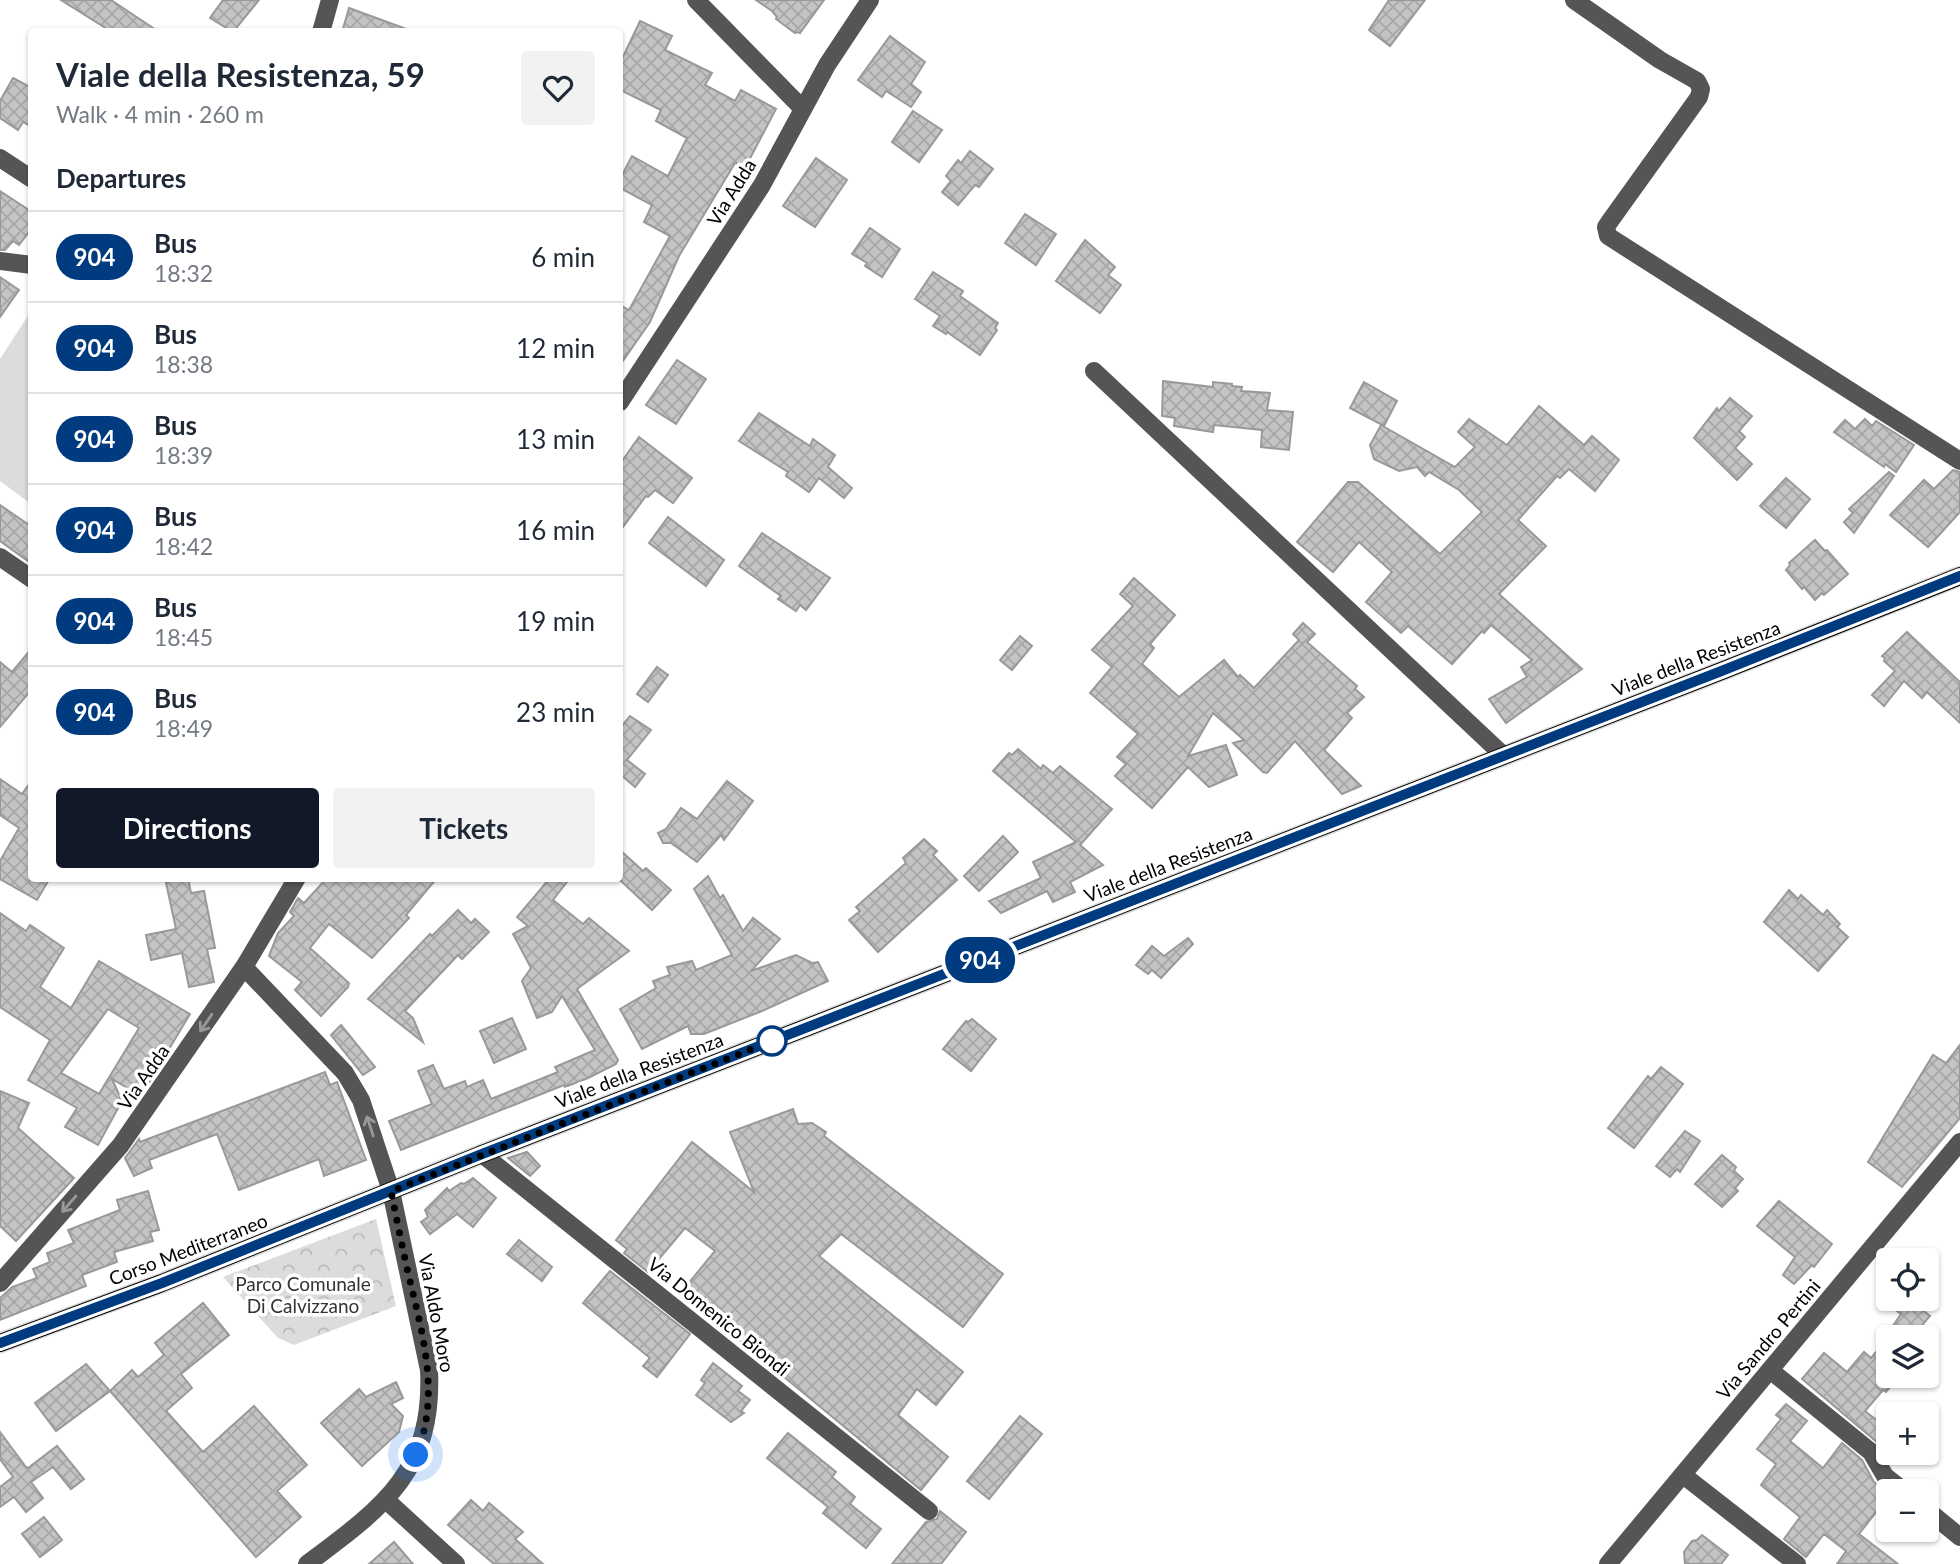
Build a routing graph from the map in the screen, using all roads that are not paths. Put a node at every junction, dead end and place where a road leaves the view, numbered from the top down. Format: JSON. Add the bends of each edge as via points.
{"nodes":[{"id":1,"x":330,"y":0,"type":"edge"},
{"id":2,"x":696,"y":0,"type":"edge"},
{"id":3,"x":870,"y":0,"type":"edge"},
{"id":4,"x":1574,"y":0,"type":"edge"},
{"id":5,"x":322,"y":28,"type":"edge"},
{"id":6,"x":802,"y":108,"type":"junction"},
{"id":7,"x":0,"y":158,"type":"edge"},
{"id":8,"x":28,"y":176,"type":"edge"},
{"id":9,"x":0,"y":261,"type":"edge"},
{"id":10,"x":28,"y":264,"type":"edge"},
{"id":11,"x":1094,"y":371,"type":"dead end"},
{"id":12,"x":623,"y":397,"type":"edge"},
{"id":13,"x":1960,"y":461,"type":"edge"},
{"id":14,"x":0,"y":557,"type":"edge"},
{"id":15,"x":28,"y":576,"type":"edge"},
{"id":16,"x":1960,"y":576,"type":"edge"},
{"id":17,"x":1503,"y":755,"type":"junction"},
{"id":18,"x":295,"y":882,"type":"edge"},
{"id":19,"x":244,"y":967,"type":"junction"},
{"id":20,"x":1960,"y":1142,"type":"edge"},
{"id":21,"x":482,"y":1154,"type":"junction"},
{"id":22,"x":391,"y":1191,"type":"junction"},
{"id":23,"x":0,"y":1283,"type":"edge"},
{"id":24,"x":0,"y":1343,"type":"edge"},
{"id":25,"x":1770,"y":1370,"type":"junction"},
{"id":26,"x":1683,"y":1475,"type":"junction"},
{"id":27,"x":1889,"y":1479,"type":"edge"},
{"id":28,"x":386,"y":1500,"type":"junction"},
{"id":29,"x":929,"y":1511,"type":"dead end"},
{"id":30,"x":1939,"y":1520,"type":"edge"},
{"id":31,"x":1960,"y":1537,"type":"edge"},
{"id":32,"x":307,"y":1564,"type":"edge"},
{"id":33,"x":456,"y":1564,"type":"edge"},
{"id":34,"x":1608,"y":1564,"type":"edge"},
{"id":35,"x":1797,"y":1564,"type":"edge"}],
"edges":[{"from":1,"to":5,"type":"street"},
{"from":2,"to":6,"type":"street"},
{"from":3,"to":6,"type":"street","name":"Via Adda"},
{"from":4,"to":13,"type":"street","via":[[1697,81],[1702,89],[1606,227],[1608,236]]},
{"from":6,"to":12,"type":"street","name":"Via Adda","via":[[762,185]]},
{"from":7,"to":8,"type":"street"},
{"from":9,"to":10,"type":"street"},
{"from":11,"to":17,"type":"street"},
{"from":14,"to":15,"type":"street"},
{"from":16,"to":17,"type":"main road","name":"Viale della Resistenza"},
{"from":17,"to":21,"type":"main road","name":"Viale della Resistenza"},
{"from":18,"to":19,"type":"street","name":"Via Adda"},
{"from":22,"to":19,"type":"street","name":"Via Aldo Moro","one_way":true,"via":[[361,1100],[345,1073]]},
{"from":19,"to":23,"type":"street","name":"Via Adda","one_way":true,"via":[[120,1146]]},
{"from":20,"to":25,"type":"street","name":"Via Sandro Pertini"},
{"from":21,"to":22,"type":"main road","name":"Viale della Resistenza"},
{"from":21,"to":29,"type":"street","name":"Via Domenico Biondi"},
{"from":22,"to":24,"type":"main road","name":"Corso Mediterraneo"},
{"from":22,"to":28,"type":"street","name":"Via Aldo Moro","via":[[430,1390],[423,1439],[409,1471]]},
{"from":25,"to":26,"type":"street","name":"Via Sandro Pertini"},
{"from":25,"to":27,"type":"street","via":[[1871,1452]]},
{"from":26,"to":34,"type":"street","name":"Via Sandro Pertini"},
{"from":26,"to":35,"type":"street"},
{"from":28,"to":32,"type":"street","name":"Via Aldo Moro"},
{"from":28,"to":33,"type":"street"},
{"from":30,"to":31,"type":"street"}]}
